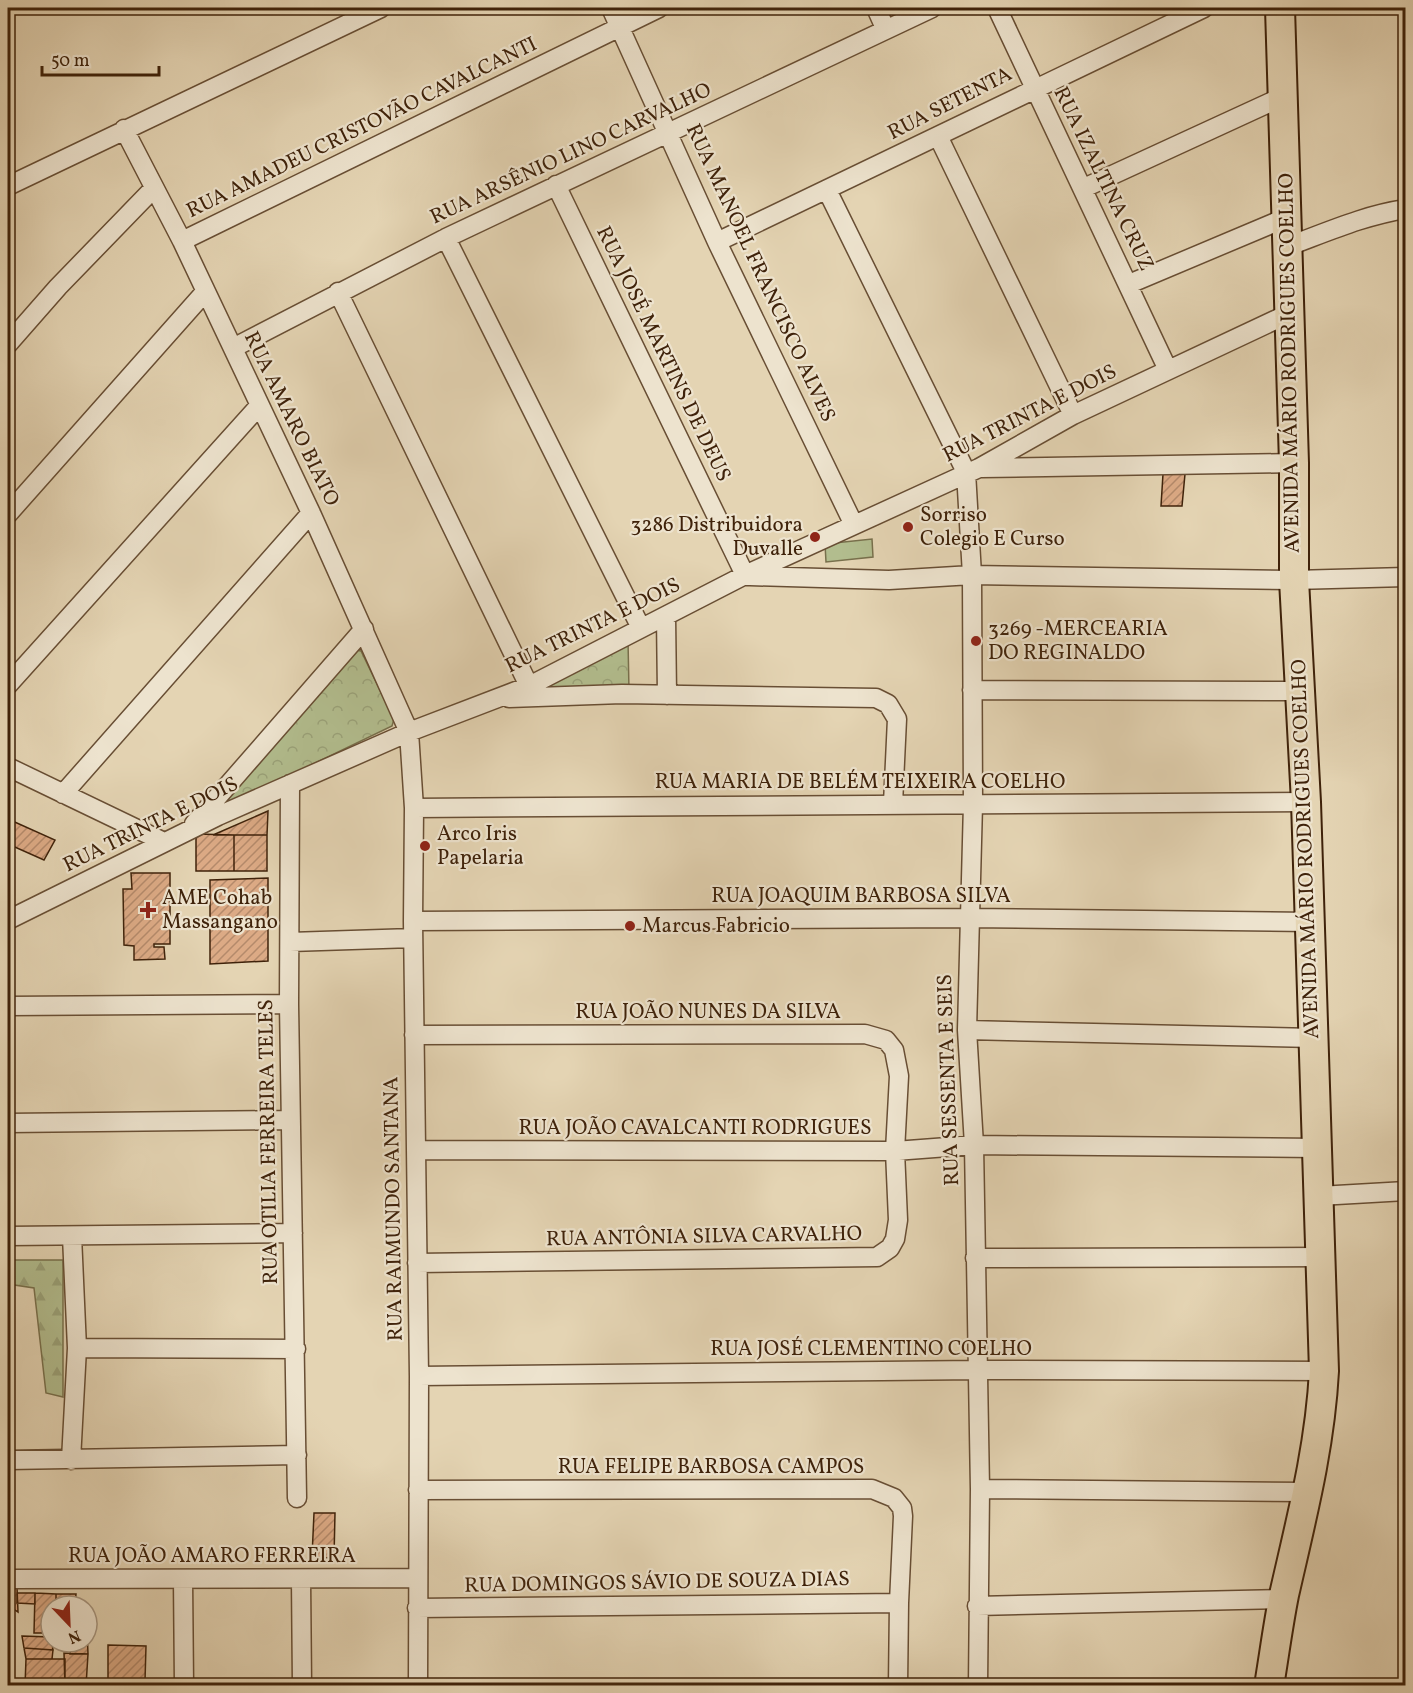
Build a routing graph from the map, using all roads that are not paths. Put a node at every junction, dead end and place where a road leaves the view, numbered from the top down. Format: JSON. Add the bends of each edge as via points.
{"nodes":[{"id":1,"x":381,"y":8,"type":"edge"},
{"id":2,"x":611,"y":8,"type":"edge"},
{"id":3,"x":659,"y":8,"type":"edge"},
{"id":4,"x":876,"y":8,"type":"edge"},
{"id":5,"x":932,"y":8,"type":"edge"},
{"id":6,"x":997,"y":8,"type":"edge"},
{"id":7,"x":1204,"y":8,"type":"edge"},
{"id":8,"x":1280,"y":8,"type":"edge"},
{"id":9,"x":620,"y":26,"type":"junction"},
{"id":10,"x":885,"y":28,"type":"junction"},
{"id":11,"x":1034,"y":87,"type":"junction"},
{"id":12,"x":1284,"y":96,"type":"junction"},
{"id":13,"x":124,"y":129,"type":"junction"},
{"id":14,"x":670,"y":133,"type":"junction"},
{"id":15,"x":938,"y":136,"type":"junction"},
{"id":16,"x":556,"y":185,"type":"junction"},
{"id":17,"x":8,"y":186,"type":"edge"},
{"id":18,"x":154,"y":188,"type":"junction"},
{"id":19,"x":1083,"y":188,"type":"junction"},
{"id":20,"x":827,"y":189,"type":"junction"},
{"id":21,"x":1406,"y":209,"type":"edge"},
{"id":22,"x":1288,"y":217,"type":"junction"},
{"id":23,"x":446,"y":238,"type":"junction"},
{"id":24,"x":182,"y":241,"type":"junction"},
{"id":25,"x":717,"y":242,"type":"junction"},
{"id":26,"x":1289,"y":246,"type":"junction"},
{"id":27,"x":1129,"y":284,"type":"junction"},
{"id":28,"x":205,"y":292,"type":"junction"},
{"id":29,"x":338,"y":292,"type":"junction"},
{"id":30,"x":1290,"y":313,"type":"junction"},
{"id":31,"x":8,"y":344,"type":"edge"},
{"id":32,"x":233,"y":348,"type":"junction"},
{"id":33,"x":1168,"y":370,"type":"junction"},
{"id":34,"x":259,"y":406,"type":"junction"},
{"id":35,"x":1072,"y":416,"type":"junction"},
{"id":36,"x":1294,"y":463,"type":"junction"},
{"id":37,"x":972,"y":470,"type":"junction"},
{"id":38,"x":311,"y":513,"type":"junction"},
{"id":39,"x":8,"y":514,"type":"edge"},
{"id":40,"x":853,"y":524,"type":"junction"},
{"id":41,"x":745,"y":575,"type":"junction"},
{"id":42,"x":972,"y":575,"type":"junction"},
{"id":43,"x":1406,"y":578,"type":"edge"},
{"id":44,"x":1294,"y":580,"type":"junction"},
{"id":45,"x":666,"y":616,"type":"junction"},
{"id":46,"x":641,"y":628,"type":"junction"},
{"id":47,"x":364,"y":629,"type":"junction"},
{"id":48,"x":8,"y":685,"type":"edge"},
{"id":49,"x":529,"y":686,"type":"junction"},
{"id":50,"x":972,"y":690,"type":"junction"},
{"id":51,"x":1301,"y":692,"type":"junction"},
{"id":52,"x":667,"y":695,"type":"junction"},
{"id":53,"x":493,"y":698,"type":"junction"},
{"id":54,"x":410,"y":732,"type":"junction"},
{"id":55,"x":8,"y":767,"type":"edge"},
{"id":56,"x":290,"y":784,"type":"junction"},
{"id":57,"x":63,"y":794,"type":"junction"},
{"id":58,"x":1306,"y":802,"type":"junction"},
{"id":59,"x":894,"y":804,"type":"junction"},
{"id":60,"x":973,"y":804,"type":"junction"},
{"id":61,"x":414,"y":808,"type":"junction"},
{"id":62,"x":188,"y":831,"type":"junction"},
{"id":63,"x":164,"y":842,"type":"junction"},
{"id":64,"x":968,"y":918,"type":"junction"},
{"id":65,"x":8,"y":920,"type":"edge"},
{"id":66,"x":1310,"y":922,"type":"junction"},
{"id":67,"x":413,"y":930,"type":"junction"},
{"id":68,"x":290,"y":942,"type":"junction"},
{"id":69,"x":290,"y":1004,"type":"junction"},
{"id":70,"x":8,"y":1006,"type":"edge"},
{"id":71,"x":967,"y":1030,"type":"junction"},
{"id":72,"x":414,"y":1035,"type":"junction"},
{"id":73,"x":1314,"y":1038,"type":"junction"},
{"id":74,"x":291,"y":1120,"type":"junction"},
{"id":75,"x":8,"y":1123,"type":"edge"},
{"id":76,"x":974,"y":1145,"type":"junction"},
{"id":77,"x":1317,"y":1148,"type":"junction"},
{"id":78,"x":416,"y":1150,"type":"junction"},
{"id":79,"x":895,"y":1151,"type":"junction"},
{"id":80,"x":1406,"y":1191,"type":"edge"},
{"id":81,"x":1319,"y":1196,"type":"junction"},
{"id":82,"x":293,"y":1233,"type":"junction"},
{"id":83,"x":8,"y":1236,"type":"edge"},
{"id":84,"x":72,"y":1236,"type":"junction"},
{"id":85,"x":1322,"y":1257,"type":"junction"},
{"id":86,"x":975,"y":1258,"type":"junction"},
{"id":87,"x":417,"y":1263,"type":"junction"},
{"id":88,"x":77,"y":1348,"type":"junction"},
{"id":89,"x":296,"y":1349,"type":"junction"},
{"id":90,"x":977,"y":1370,"type":"junction"},
{"id":91,"x":1324,"y":1371,"type":"junction"},
{"id":92,"x":419,"y":1376,"type":"junction"},
{"id":93,"x":297,"y":1455,"type":"junction"},
{"id":94,"x":8,"y":1460,"type":"edge"},
{"id":95,"x":71,"y":1460,"type":"junction"},
{"id":96,"x":980,"y":1489,"type":"junction"},
{"id":97,"x":417,"y":1490,"type":"junction"},
{"id":98,"x":1307,"y":1492,"type":"junction"},
{"id":99,"x":297,"y":1498,"type":"dead end"},
{"id":100,"x":416,"y":1578,"type":"junction"},
{"id":101,"x":8,"y":1579,"type":"edge"},
{"id":102,"x":183,"y":1579,"type":"junction"},
{"id":103,"x":301,"y":1579,"type":"junction"},
{"id":104,"x":1284,"y":1599,"type":"junction"},
{"id":105,"x":899,"y":1603,"type":"junction"},
{"id":106,"x":977,"y":1606,"type":"junction"},
{"id":107,"x":417,"y":1608,"type":"junction"},
{"id":108,"x":184,"y":1686,"type":"edge"},
{"id":109,"x":302,"y":1686,"type":"edge"},
{"id":110,"x":417,"y":1686,"type":"edge"},
{"id":111,"x":898,"y":1686,"type":"edge"},
{"id":112,"x":978,"y":1686,"type":"edge"},
{"id":113,"x":1269,"y":1686,"type":"edge"}],
"edges":[{"from":1,"to":13,"type":"street"},
{"from":2,"to":9,"type":"street","name":"RUA MANOEL FRANCISCO ALVES"},
{"from":3,"to":9,"type":"street","name":"RUA AMADEU CRISTOVÃO CAVALCANTI"},
{"from":4,"to":10,"type":"street"},
{"from":5,"to":10,"type":"street","name":"RUA ARSÊNIO LINO CARVALHO"},
{"from":6,"to":11,"type":"street","name":"RUA IZALTINA CRUZ"},
{"from":7,"to":11,"type":"street","name":"RUA SETENTA"},
{"from":8,"to":12,"type":"main road","name":"AVENIDA MÁRIO RODRIGUES COELHO"},
{"from":9,"to":14,"type":"street","name":"RUA MANOEL FRANCISCO ALVES"},
{"from":9,"to":24,"type":"street","name":"RUA AMADEU CRISTOVÃO CAVALCANTI"},
{"from":10,"to":14,"type":"street","name":"RUA ARSÊNIO LINO CARVALHO"},
{"from":11,"to":15,"type":"street","name":"RUA SETENTA"},
{"from":11,"to":19,"type":"street","name":"RUA IZALTINA CRUZ"},
{"from":12,"to":19,"type":"street"},
{"from":12,"to":22,"type":"main road","name":"AVENIDA MÁRIO RODRIGUES COELHO"},
{"from":13,"to":17,"type":"street"},
{"from":13,"to":18,"type":"street","name":"RUA AMARO BIATO"},
{"from":14,"to":16,"type":"street","name":"RUA ARSÊNIO LINO CARVALHO"},
{"from":14,"to":25,"type":"street","name":"RUA MANOEL FRANCISCO ALVES"},
{"from":15,"to":20,"type":"street","name":"RUA SETENTA"},
{"from":15,"to":35,"type":"street"},
{"from":16,"to":23,"type":"street","name":"RUA ARSÊNIO LINO CARVALHO"},
{"from":16,"to":41,"type":"street","name":"RUA JOSÉ MARTINS DE DEUS"},
{"from":18,"to":24,"type":"street","name":"RUA AMARO BIATO"},
{"from":18,"to":31,"type":"street"},
{"from":19,"to":27,"type":"street","name":"RUA IZALTINA CRUZ"},
{"from":20,"to":25,"type":"street","name":"RUA SETENTA"},
{"from":20,"to":37,"type":"street"},
{"from":21,"to":26,"type":"street","via":[[1353,222]]},
{"from":22,"to":26,"type":"main road","name":"AVENIDA MÁRIO RODRIGUES COELHO"},
{"from":22,"to":27,"type":"street"},
{"from":23,"to":29,"type":"street","name":"RUA ARSÊNIO LINO CARVALHO"},
{"from":23,"to":46,"type":"street"},
{"from":24,"to":28,"type":"street","name":"RUA AMARO BIATO"},
{"from":25,"to":40,"type":"street","name":"RUA MANOEL FRANCISCO ALVES"},
{"from":26,"to":30,"type":"main road","name":"AVENIDA MÁRIO RODRIGUES COELHO"},
{"from":27,"to":33,"type":"street","name":"RUA IZALTINA CRUZ"},
{"from":28,"to":32,"type":"street","name":"RUA AMARO BIATO"},
{"from":28,"to":39,"type":"street"},
{"from":29,"to":32,"type":"street","name":"RUA ARSÊNIO LINO CARVALHO"},
{"from":29,"to":49,"type":"street"},
{"from":30,"to":33,"type":"street","name":"RUA TRINTA E DOIS"},
{"from":30,"to":36,"type":"main road","name":"AVENIDA MÁRIO RODRIGUES COELHO"},
{"from":32,"to":34,"type":"street","name":"RUA AMARO BIATO"},
{"from":33,"to":35,"type":"street","name":"RUA TRINTA E DOIS"},
{"from":34,"to":38,"type":"street","name":"RUA AMARO BIATO"},
{"from":34,"to":48,"type":"street"},
{"from":35,"to":37,"type":"street","name":"RUA TRINTA E DOIS"},
{"from":36,"to":37,"type":"street"},
{"from":36,"to":44,"type":"main road","name":"AVENIDA MÁRIO RODRIGUES COELHO"},
{"from":37,"to":40,"type":"street","name":"RUA TRINTA E DOIS"},
{"from":37,"to":42,"type":"street","name":"RUA SESSENTA E SEIS"},
{"from":38,"to":47,"type":"street","name":"RUA AMARO BIATO"},
{"from":38,"to":57,"type":"street"},
{"from":40,"to":41,"type":"street","name":"RUA TRINTA E DOIS"},
{"from":41,"to":42,"type":"street","via":[[889,580]]},
{"from":41,"to":45,"type":"street","name":"RUA TRINTA E DOIS"},
{"from":42,"to":44,"type":"street"},
{"from":42,"to":50,"type":"street","name":"RUA SESSENTA E SEIS"},
{"from":43,"to":44,"type":"street"},
{"from":44,"to":51,"type":"main road","name":"AVENIDA MÁRIO RODRIGUES COELHO"},
{"from":45,"to":46,"type":"street","name":"RUA TRINTA E DOIS"},
{"from":45,"to":52,"type":"street"},
{"from":46,"to":49,"type":"street","name":"RUA TRINTA E DOIS"},
{"from":47,"to":54,"type":"street","name":"RUA AMARO BIATO"},
{"from":47,"to":62,"type":"street"},
{"from":49,"to":53,"type":"street","name":"RUA TRINTA E DOIS"},
{"from":50,"to":51,"type":"street"},
{"from":50,"to":60,"type":"street","name":"RUA SESSENTA E SEIS"},
{"from":51,"to":58,"type":"main road","name":"AVENIDA MÁRIO RODRIGUES COELHO"},
{"from":52,"to":53,"type":"street"},
{"from":52,"to":59,"type":"street","via":[[883,700],[897,719]]},
{"from":53,"to":54,"type":"street","name":"RUA TRINTA E DOIS"},
{"from":54,"to":56,"type":"street","name":"RUA TRINTA E DOIS"},
{"from":54,"to":61,"type":"street","name":"RUA RAIMUNDO SANTANA"},
{"from":55,"to":57,"type":"street"},
{"from":56,"to":62,"type":"street","name":"RUA TRINTA E DOIS"},
{"from":56,"to":68,"type":"street","name":"RUA OTILIA FERREIRA TELES"},
{"from":57,"to":63,"type":"street"},
{"from":58,"to":60,"type":"street","name":"RUA MARIA DE BELÉM TEIXEIRA COELHO"},
{"from":58,"to":66,"type":"main road","name":"AVENIDA MÁRIO RODRIGUES COELHO"},
{"from":59,"to":60,"type":"street","name":"RUA MARIA DE BELÉM TEIXEIRA COELHO"},
{"from":59,"to":61,"type":"street","name":"RUA MARIA DE BELÉM TEIXEIRA COELHO"},
{"from":60,"to":64,"type":"street","name":"RUA SESSENTA E SEIS"},
{"from":61,"to":67,"type":"street","name":"RUA RAIMUNDO SANTANA"},
{"from":62,"to":63,"type":"street","name":"RUA TRINTA E DOIS"},
{"from":63,"to":65,"type":"street","name":"RUA TRINTA E DOIS"},
{"from":64,"to":66,"type":"street","name":"RUA JOAQUIM BARBOSA SILVA"},
{"from":64,"to":67,"type":"street","name":"RUA JOAQUIM BARBOSA SILVA"},
{"from":64,"to":71,"type":"street","name":"RUA SESSENTA E SEIS"},
{"from":66,"to":73,"type":"main road","name":"AVENIDA MÁRIO RODRIGUES COELHO"},
{"from":67,"to":68,"type":"street","name":"RUA JOAQUIM BARBOSA SILVA"},
{"from":67,"to":72,"type":"street","name":"RUA RAIMUNDO SANTANA"},
{"from":68,"to":69,"type":"street","name":"RUA OTILIA FERREIRA TELES"},
{"from":69,"to":70,"type":"street"},
{"from":69,"to":74,"type":"street","name":"RUA OTILIA FERREIRA TELES"},
{"from":71,"to":73,"type":"street"},
{"from":71,"to":76,"type":"street","name":"RUA SESSENTA E SEIS"},
{"from":72,"to":78,"type":"street","name":"RUA RAIMUNDO SANTANA"},
{"from":72,"to":79,"type":"street","name":"RUA JOÃO NUNES DA SILVA","via":[[874,1036],[886,1040],[898,1059]]},
{"from":73,"to":77,"type":"main road","name":"AVENIDA MÁRIO RODRIGUES COELHO"},
{"from":74,"to":75,"type":"street"},
{"from":74,"to":82,"type":"street","name":"RUA OTILIA FERREIRA TELES"},
{"from":76,"to":77,"type":"street","name":"RUA JOÃO CAVALCANTI RODRIGUES"},
{"from":76,"to":79,"type":"street","name":"RUA JOÃO CAVALCANTI RODRIGUES"},
{"from":76,"to":86,"type":"street","name":"RUA SESSENTA E SEIS"},
{"from":77,"to":81,"type":"main road","name":"AVENIDA MÁRIO RODRIGUES COELHO"},
{"from":78,"to":79,"type":"street","name":"RUA JOÃO CAVALCANTI RODRIGUES"},
{"from":78,"to":87,"type":"street","name":"RUA RAIMUNDO SANTANA"},
{"from":79,"to":87,"type":"street","name":"RUA ANTÔNIA SILVA CARVALHO","via":[[895,1239],[886,1253],[877,1257]]},
{"from":80,"to":81,"type":"street"},
{"from":81,"to":85,"type":"main road","name":"AVENIDA MÁRIO RODRIGUES COELHO"},
{"from":82,"to":84,"type":"street"},
{"from":82,"to":89,"type":"street","name":"RUA OTILIA FERREIRA TELES"},
{"from":83,"to":84,"type":"street"},
{"from":84,"to":88,"type":"street"},
{"from":85,"to":86,"type":"street"},
{"from":85,"to":91,"type":"main road","name":"AVENIDA MÁRIO RODRIGUES COELHO"},
{"from":86,"to":90,"type":"street","name":"RUA SESSENTA E SEIS"},
{"from":87,"to":92,"type":"street","name":"RUA RAIMUNDO SANTANA"},
{"from":88,"to":89,"type":"street"},
{"from":88,"to":95,"type":"street"},
{"from":89,"to":93,"type":"street","name":"RUA OTILIA FERREIRA TELES"},
{"from":90,"to":91,"type":"street","name":"RUA JOSÉ CLEMENTINO COELHO"},
{"from":90,"to":92,"type":"street","name":"RUA JOSÉ CLEMENTINO COELHO"},
{"from":90,"to":96,"type":"street","name":"RUA SESSENTA E SEIS"},
{"from":91,"to":98,"type":"main road","name":"AVENIDA MÁRIO RODRIGUES COELHO","via":[[1322,1418]]},
{"from":92,"to":97,"type":"street","name":"RUA RAIMUNDO SANTANA"},
{"from":93,"to":95,"type":"street"},
{"from":93,"to":99,"type":"street","name":"RUA OTILIA FERREIRA TELES"},
{"from":94,"to":95,"type":"street"},
{"from":96,"to":98,"type":"street"},
{"from":96,"to":106,"type":"street","name":"RUA SESSENTA E SEIS"},
{"from":97,"to":100,"type":"street","name":"RUA RAIMUNDO SANTANA"},
{"from":97,"to":105,"type":"street","name":"RUA FELIPE BARBOSA CAMPOS","via":[[880,1491],[898,1502],[903,1516]]},
{"from":98,"to":104,"type":"main road","name":"AVENIDA MÁRIO RODRIGUES COELHO"},
{"from":100,"to":103,"type":"street","name":"RUA JOÃO AMARO FERREIRA"},
{"from":100,"to":107,"type":"street","name":"RUA RAIMUNDO SANTANA"},
{"from":101,"to":102,"type":"street","name":"RUA JOÃO AMARO FERREIRA"},
{"from":102,"to":103,"type":"street","name":"RUA JOÃO AMARO FERREIRA"},
{"from":102,"to":108,"type":"street"},
{"from":103,"to":109,"type":"street"},
{"from":104,"to":106,"type":"street"},
{"from":104,"to":113,"type":"main road","name":"AVENIDA MÁRIO RODRIGUES COELHO"},
{"from":105,"to":107,"type":"street","name":"RUA DOMINGOS SÁVIO DE SOUZA DIAS"},
{"from":105,"to":111,"type":"street","name":"RUA FELIPE BARBOSA CAMPOS"},
{"from":106,"to":112,"type":"street","name":"RUA SESSENTA E SEIS"},
{"from":107,"to":110,"type":"street","name":"RUA RAIMUNDO SANTANA"}]}
